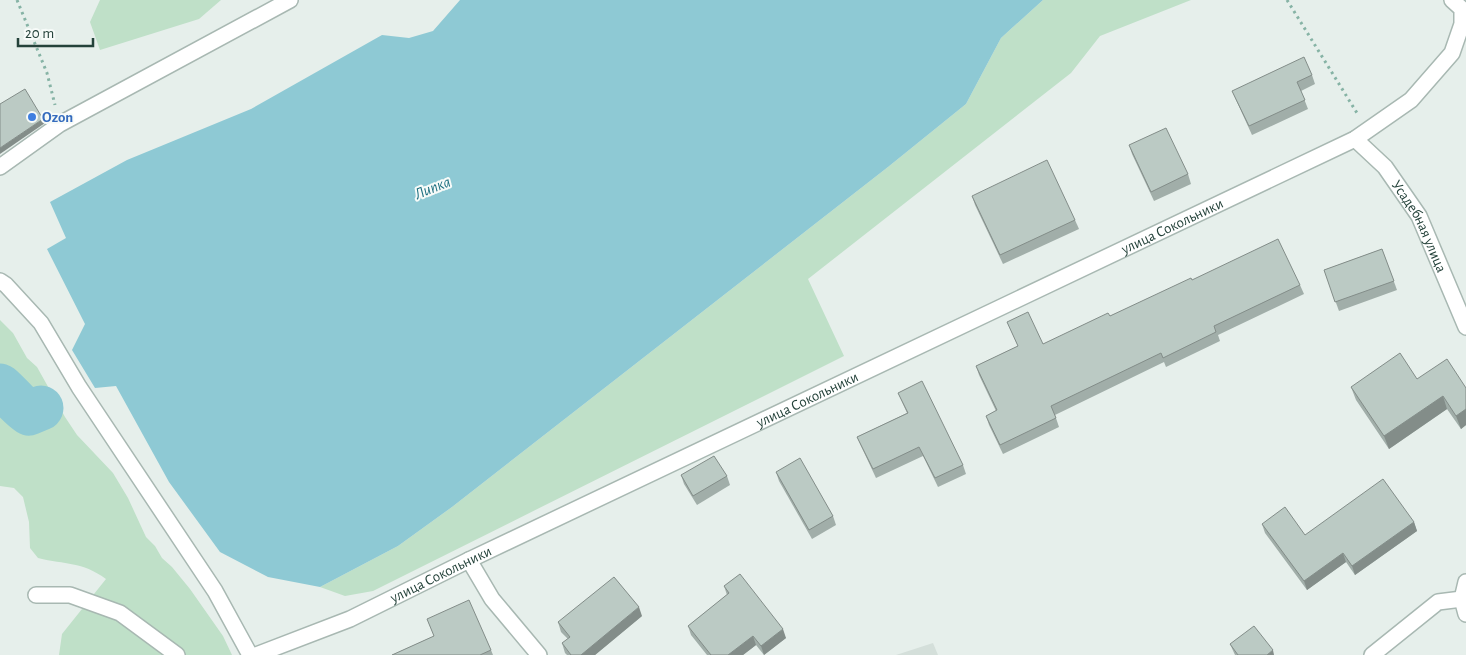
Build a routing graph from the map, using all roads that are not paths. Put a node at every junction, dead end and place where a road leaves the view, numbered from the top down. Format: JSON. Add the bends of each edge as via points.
{"nodes":[{"id":1,"x":290,"y":0,"type":"edge"},
{"id":2,"x":1452,"y":0,"type":"edge"},
{"id":3,"x":1361,"y":135,"type":"junction"},
{"id":4,"x":0,"y":167,"type":"edge"},
{"id":5,"x":0,"y":281,"type":"edge"},
{"id":6,"x":1466,"y":327,"type":"edge"},
{"id":7,"x":469,"y":560,"type":"junction"},
{"id":8,"x":1466,"y":582,"type":"edge"},
{"id":9,"x":36,"y":595,"type":"dead end"},
{"id":10,"x":1464,"y":607,"type":"edge"},
{"id":11,"x":177,"y":655,"type":"edge"},
{"id":12,"x":250,"y":655,"type":"edge"},
{"id":13,"x":256,"y":655,"type":"edge"},
{"id":14,"x":539,"y":655,"type":"edge"},
{"id":15,"x":1372,"y":655,"type":"edge"}],
"edges":[{"from":1,"to":4,"type":"street","via":[[60,124]]},
{"from":2,"to":3,"type":"street","name":"улица Сокольники","via":[[1462,9],[1462,24],[1452,53],[1411,100]]},
{"from":3,"to":6,"type":"street","name":"Усадебная улица","via":[[1419,216]]},
{"from":3,"to":7,"type":"street","name":"улица Сокольники"},
{"from":5,"to":12,"type":"street","via":[[41,323],[79,387],[215,591]]},
{"from":7,"to":13,"type":"street","name":"улица Сокольники","via":[[350,619]]},
{"from":7,"to":14,"type":"street","via":[[492,599]]},
{"from":8,"to":10,"type":"street"},
{"from":9,"to":11,"type":"street","via":[[70,595],[120,613]]},
{"from":10,"to":15,"type":"street","via":[[1438,602]]}]}
